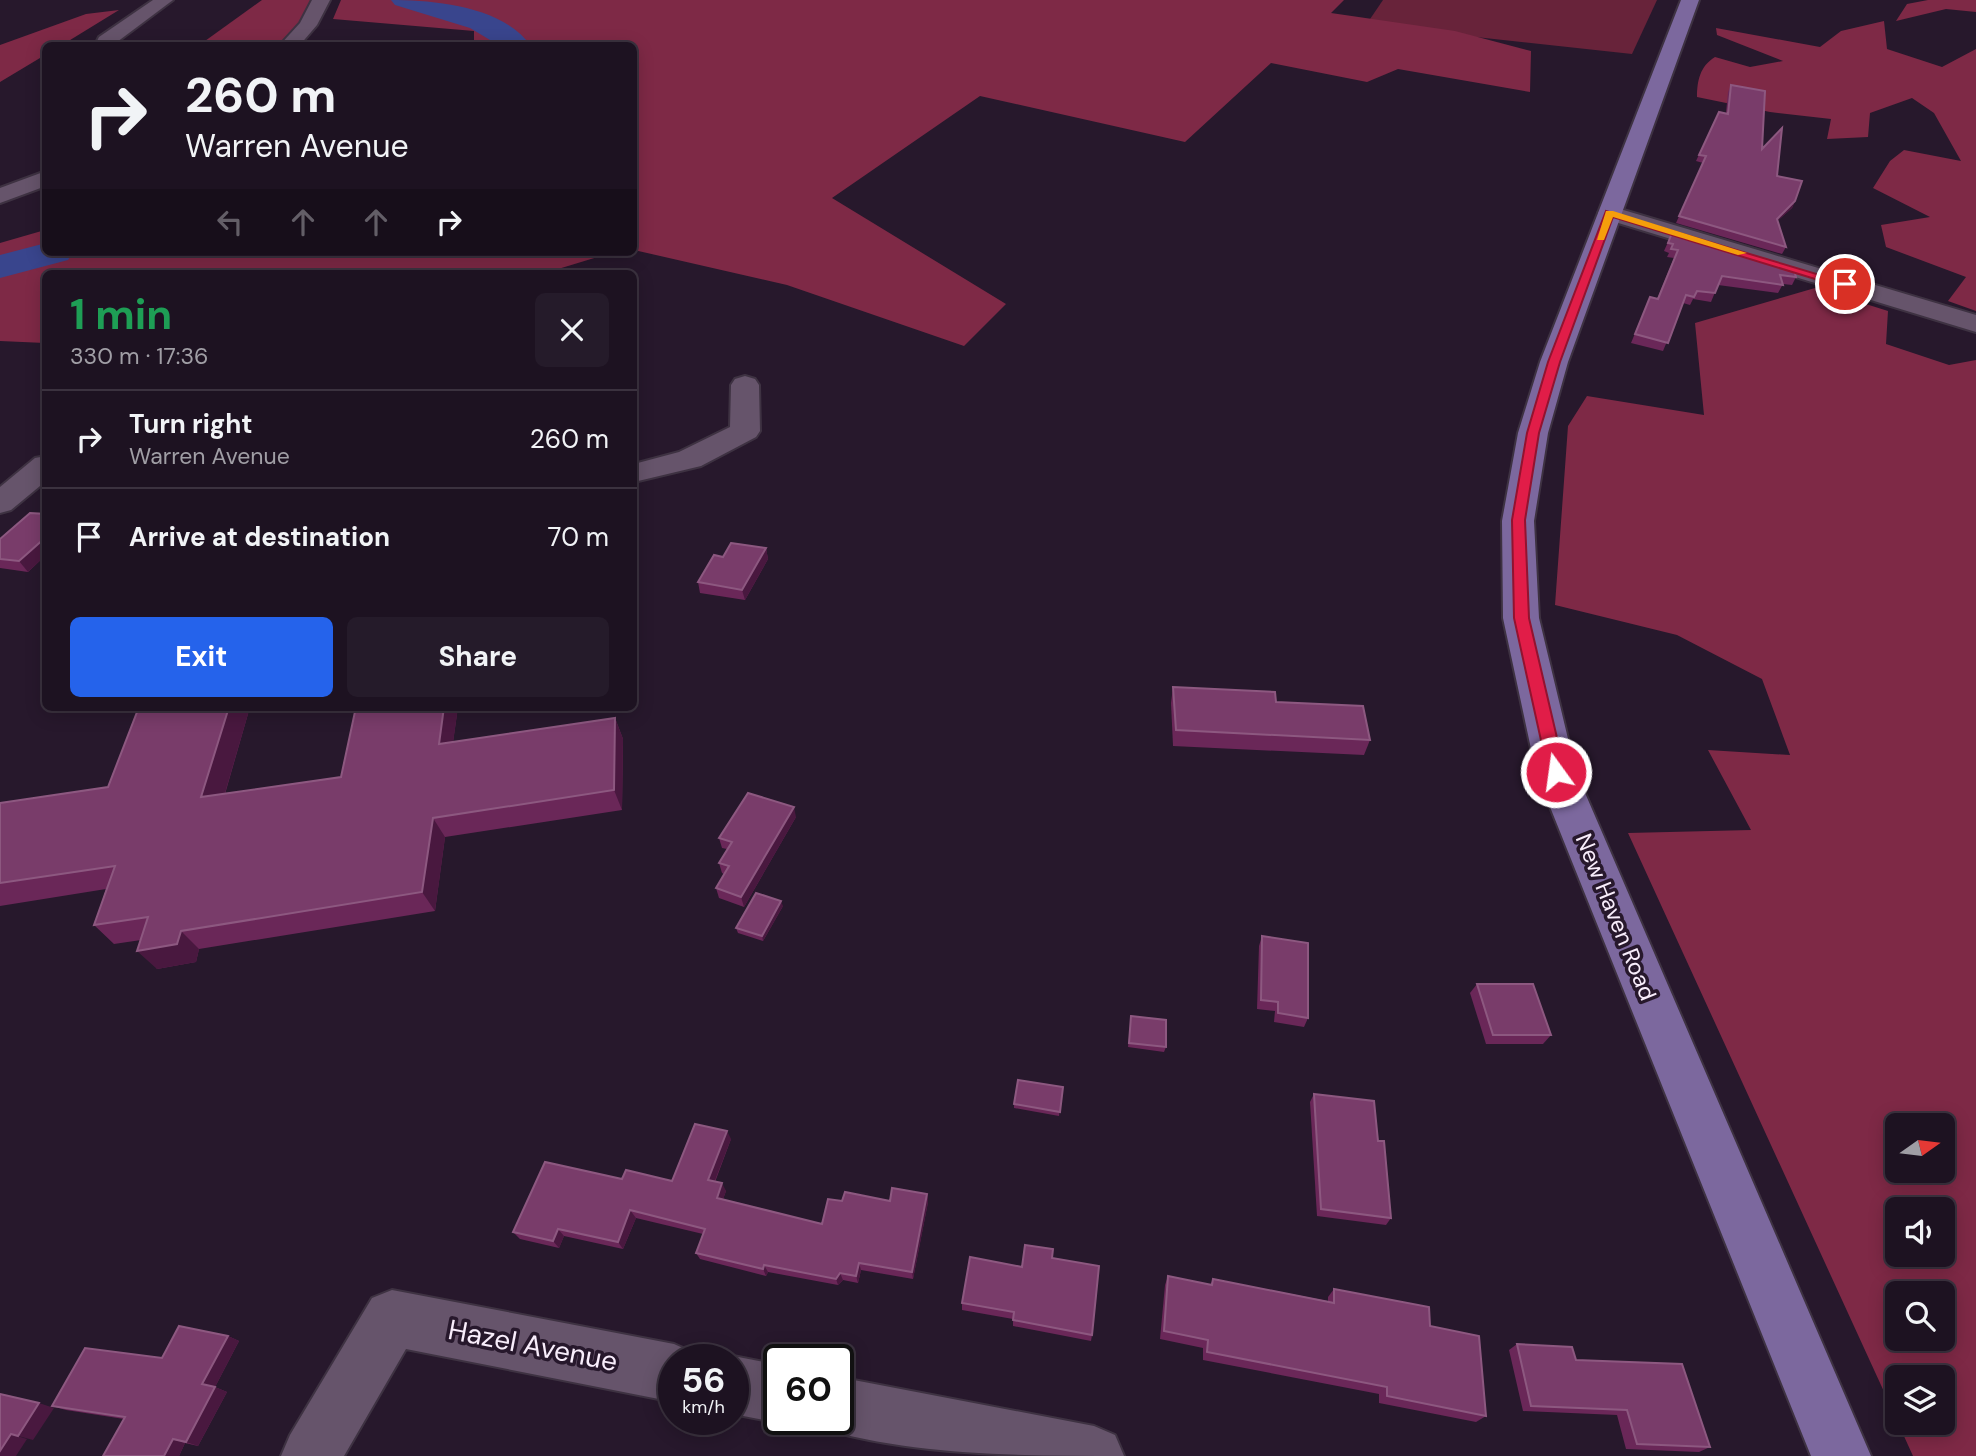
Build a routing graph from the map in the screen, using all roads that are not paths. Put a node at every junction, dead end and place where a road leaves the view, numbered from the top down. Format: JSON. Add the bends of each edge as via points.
{"nodes":[{"id":1,"x":164,"y":0,"type":"edge"},
{"id":2,"x":321,"y":0,"type":"edge"},
{"id":3,"x":1690,"y":0,"type":"edge"},
{"id":4,"x":106,"y":41,"type":"dead end"},
{"id":5,"x":292,"y":42,"type":"edge"},
{"id":6,"x":42,"y":180,"type":"edge"},
{"id":7,"x":0,"y":196,"type":"edge"},
{"id":8,"x":1610,"y":213,"type":"junction"},
{"id":9,"x":1976,"y":324,"type":"edge"},
{"id":10,"x":745,"y":385,"type":"dead end"},
{"id":11,"x":42,"y":470,"type":"edge"},
{"id":12,"x":637,"y":472,"type":"edge"},
{"id":13,"x":0,"y":503,"type":"edge"},
{"id":14,"x":658,"y":1370,"type":"edge"},
{"id":15,"x":854,"y":1409,"type":"edge"},
{"id":16,"x":311,"y":1456,"type":"edge"},
{"id":17,"x":1094,"y":1456,"type":"edge"},
{"id":18,"x":1841,"y":1456,"type":"edge"}],
"edges":[{"from":1,"to":4,"type":"street"},
{"from":2,"to":5,"type":"street","via":[[308,25]]},
{"from":3,"to":8,"type":"main road","name":"New Haven Road"},
{"from":6,"to":7,"type":"street"},
{"from":8,"to":9,"type":"street"},
{"from":8,"to":18,"type":"main road","name":"New Haven Road","via":[[1554,362],[1533,433],[1518,520],[1521,618],[1556,772]]},
{"from":10,"to":12,"type":"street","via":[[745,431],[690,459]]},
{"from":11,"to":13,"type":"street"},
{"from":14,"to":16,"type":"street","name":"Hazel Avenue","via":[[392,1318]]},
{"from":15,"to":17,"type":"street"}]}
